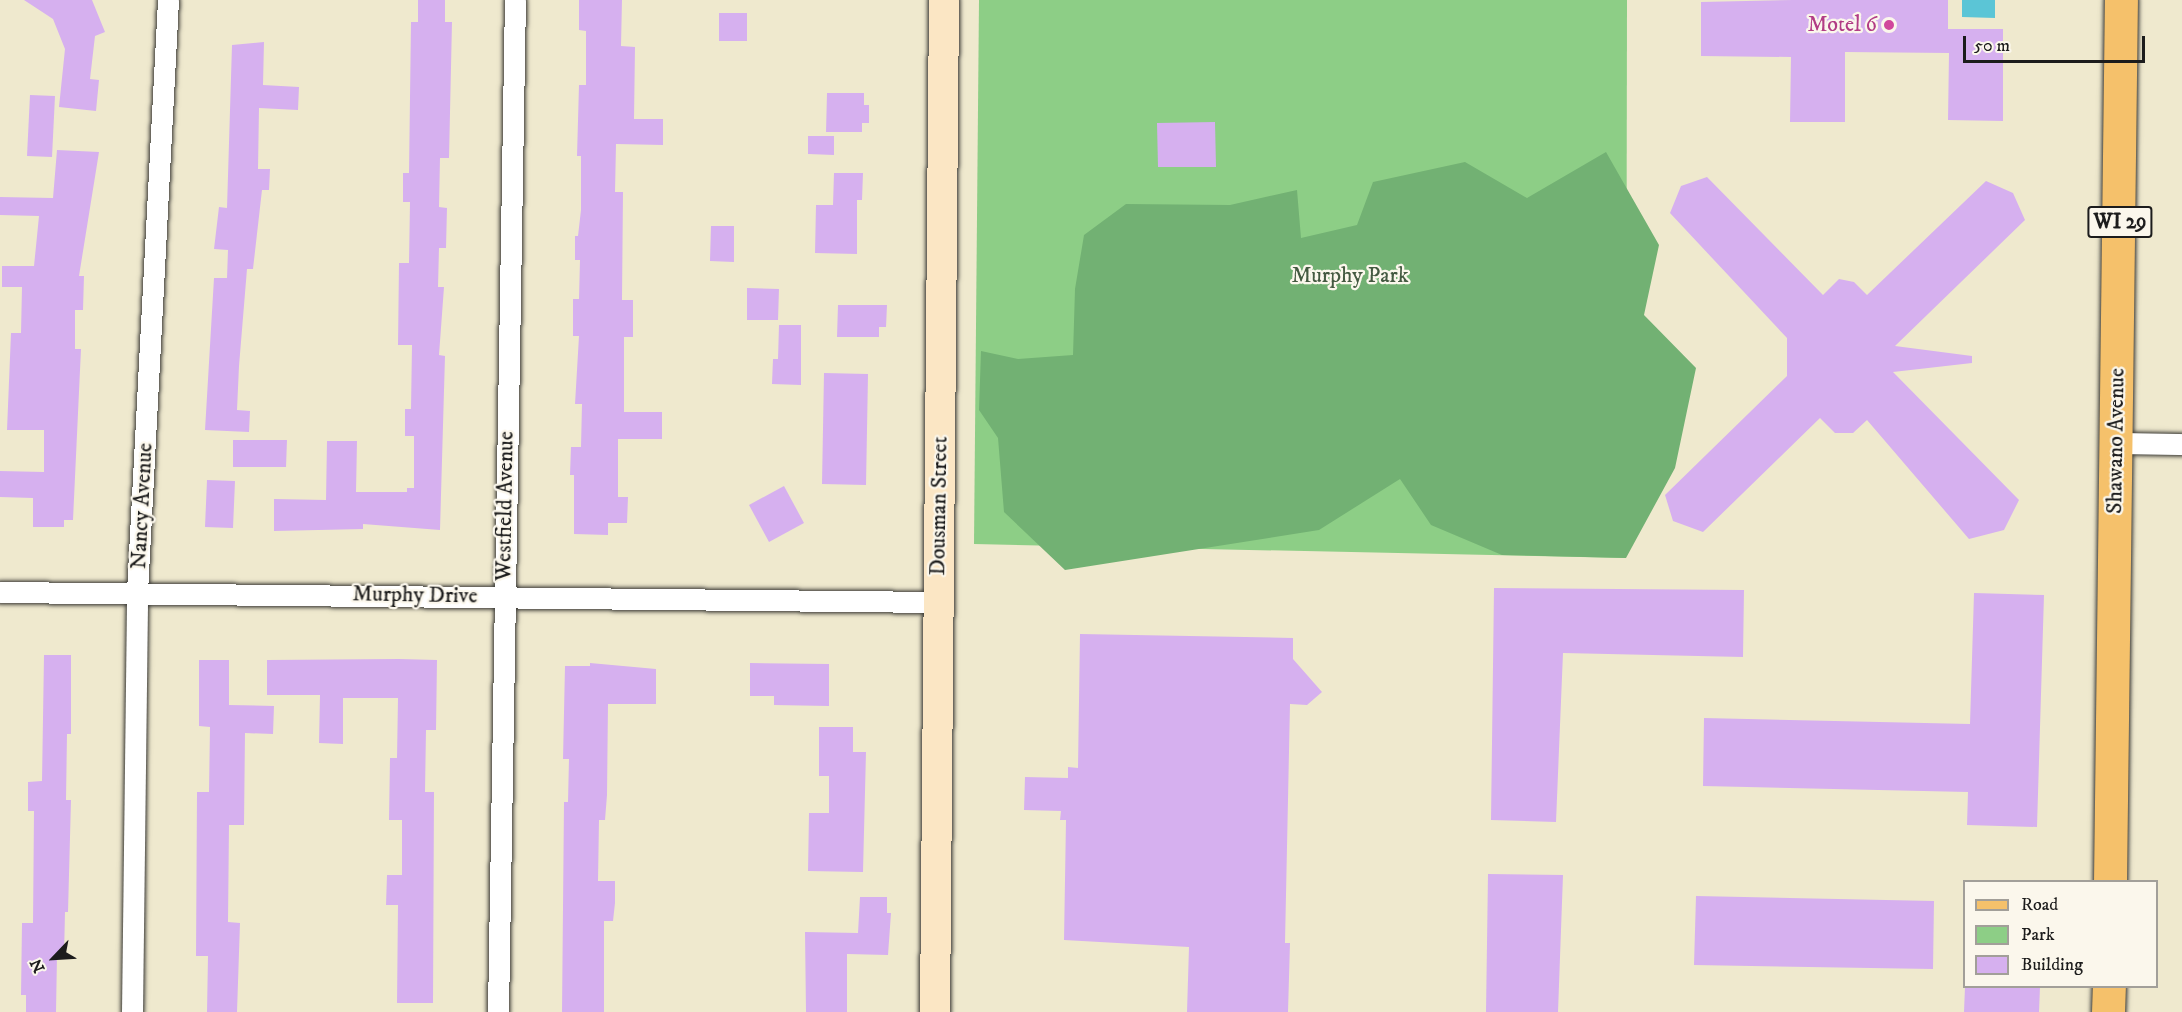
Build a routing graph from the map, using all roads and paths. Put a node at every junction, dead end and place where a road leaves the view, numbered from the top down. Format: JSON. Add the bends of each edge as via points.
{"nodes":[{"id":1,"x":168,"y":0,"type":"edge"},
{"id":2,"x":515,"y":0,"type":"edge"},
{"id":3,"x":944,"y":0,"type":"edge"},
{"id":4,"x":2121,"y":0,"type":"edge"},
{"id":5,"x":2116,"y":443,"type":"junction"},
{"id":6,"x":2182,"y":444,"type":"edge"},
{"id":7,"x":0,"y":592,"type":"edge"},
{"id":8,"x":137,"y":592,"type":"junction"},
{"id":9,"x":503,"y":596,"type":"junction"},
{"id":10,"x":938,"y":602,"type":"junction"},
{"id":11,"x":2110,"y":880,"type":"edge"},
{"id":12,"x":2109,"y":988,"type":"edge"},
{"id":13,"x":132,"y":1012,"type":"edge"},
{"id":14,"x":498,"y":1012,"type":"edge"},
{"id":15,"x":935,"y":1012,"type":"edge"},
{"id":16,"x":2108,"y":1012,"type":"edge"}],
"edges":[{"from":1,"to":8,"type":"street","name":"Nancy Avenue"},
{"from":2,"to":9,"type":"street","name":"Westfield Avenue"},
{"from":3,"to":10,"type":"street","name":"Dousman Street"},
{"from":4,"to":5,"type":"main road","name":"Shawano Avenue","number":"WI 29"},
{"from":5,"to":6,"type":"street"},
{"from":5,"to":11,"type":"main road","name":"Shawano Avenue","number":"WI 29"},
{"from":7,"to":8,"type":"street","name":"Murphy Drive"},
{"from":8,"to":9,"type":"street","name":"Murphy Drive"},
{"from":8,"to":13,"type":"street","name":"Nancy Avenue"},
{"from":9,"to":10,"type":"street","name":"Murphy Drive"},
{"from":9,"to":14,"type":"street","name":"Westfield Avenue"},
{"from":10,"to":15,"type":"street","name":"Dousman Street"},
{"from":12,"to":16,"type":"main road"}]}
